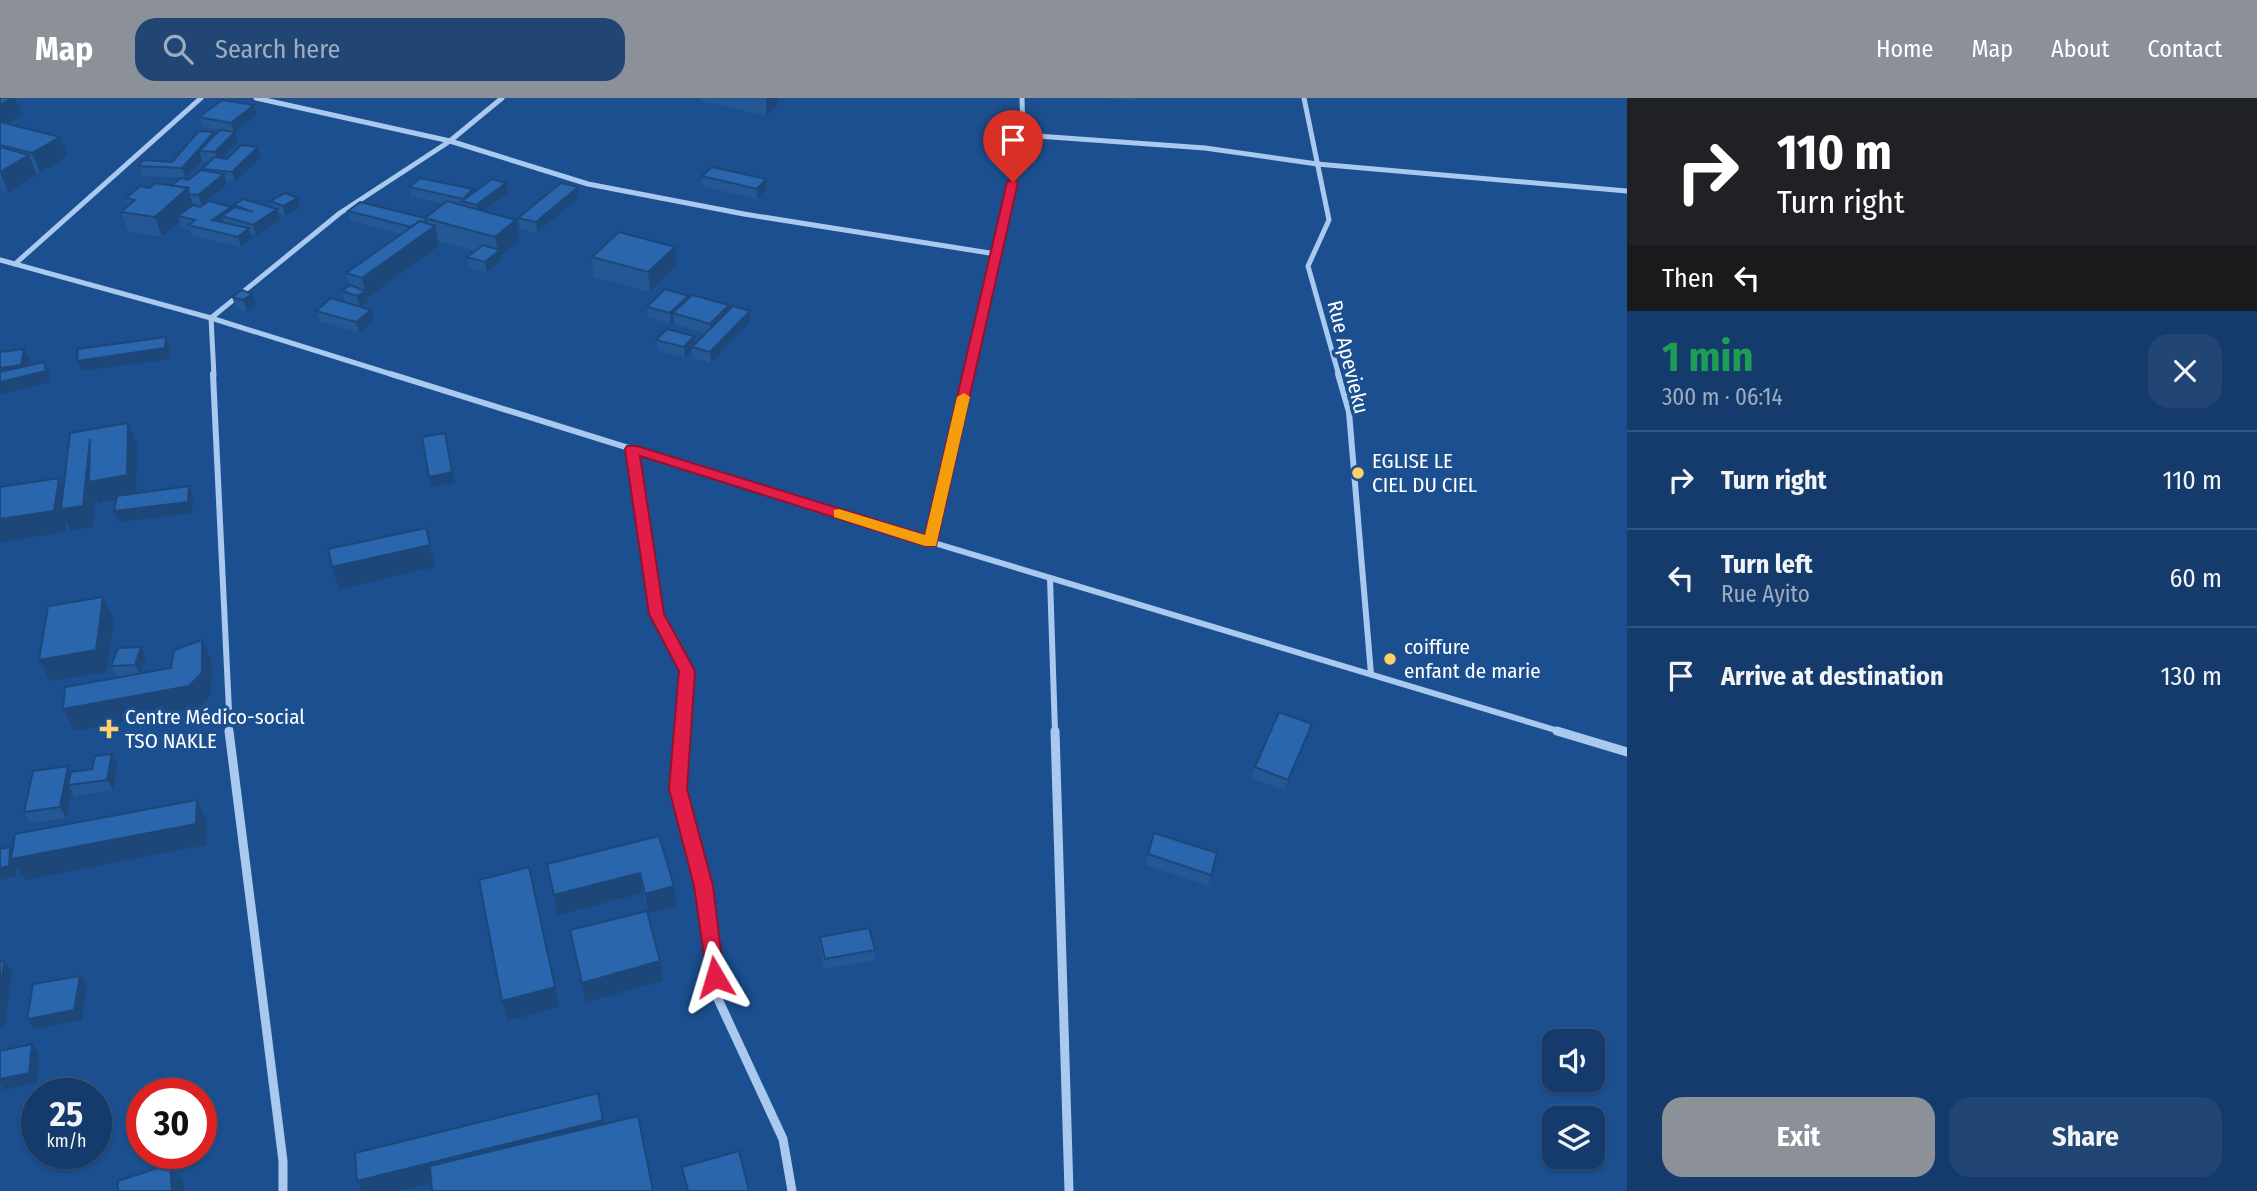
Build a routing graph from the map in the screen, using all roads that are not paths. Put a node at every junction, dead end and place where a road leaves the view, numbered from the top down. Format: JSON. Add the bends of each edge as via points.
{"nodes":[{"id":1,"x":201,"y":98,"type":"edge"},
{"id":2,"x":256,"y":98,"type":"edge"},
{"id":3,"x":502,"y":98,"type":"edge"},
{"id":4,"x":1022,"y":98,"type":"edge"},
{"id":5,"x":1304,"y":98,"type":"edge"},
{"id":6,"x":1023,"y":135,"type":"junction"},
{"id":7,"x":450,"y":141,"type":"junction"},
{"id":8,"x":1317,"y":164,"type":"junction"},
{"id":9,"x":1627,"y":191,"type":"edge"},
{"id":10,"x":996,"y":254,"type":"junction"},
{"id":11,"x":0,"y":260,"type":"edge"},
{"id":12,"x":15,"y":264,"type":"junction"},
{"id":13,"x":211,"y":318,"type":"junction"},
{"id":14,"x":632,"y":449,"type":"junction"},
{"id":15,"x":930,"y":542,"type":"junction"},
{"id":16,"x":1050,"y":578,"type":"junction"},
{"id":17,"x":1371,"y":674,"type":"junction"},
{"id":18,"x":1627,"y":752,"type":"edge"},
{"id":19,"x":283,"y":1191,"type":"edge"},
{"id":20,"x":792,"y":1191,"type":"edge"},
{"id":21,"x":1069,"y":1191,"type":"edge"}],
"edges":[{"from":1,"to":12,"type":"street"},
{"from":2,"to":7,"type":"street"},
{"from":3,"to":7,"type":"street"},
{"from":4,"to":6,"type":"street"},
{"from":5,"to":8,"type":"street","name":"Rue Apevieku"},
{"from":6,"to":8,"type":"street","via":[[1205,148]]},
{"from":6,"to":10,"type":"street"},
{"from":7,"to":10,"type":"street","via":[[588,184]]},
{"from":7,"to":13,"type":"street","via":[[340,213]]},
{"from":8,"to":9,"type":"street"},
{"from":8,"to":17,"type":"street","name":"Rue Apevieku","via":[[1329,220],[1308,266],[1349,412]]},
{"from":10,"to":15,"type":"street"},
{"from":11,"to":12,"type":"street"},
{"from":12,"to":13,"type":"street"},
{"from":13,"to":14,"type":"street"},
{"from":13,"to":19,"type":"street","via":[[229,727]]},
{"from":14,"to":15,"type":"street"},
{"from":14,"to":20,"type":"street","via":[[657,614],[687,671],[678,789],[703,886],[718,999],[783,1139]]},
{"from":15,"to":16,"type":"street"},
{"from":16,"to":17,"type":"street"},
{"from":16,"to":21,"type":"street"},
{"from":17,"to":18,"type":"street"}]}
